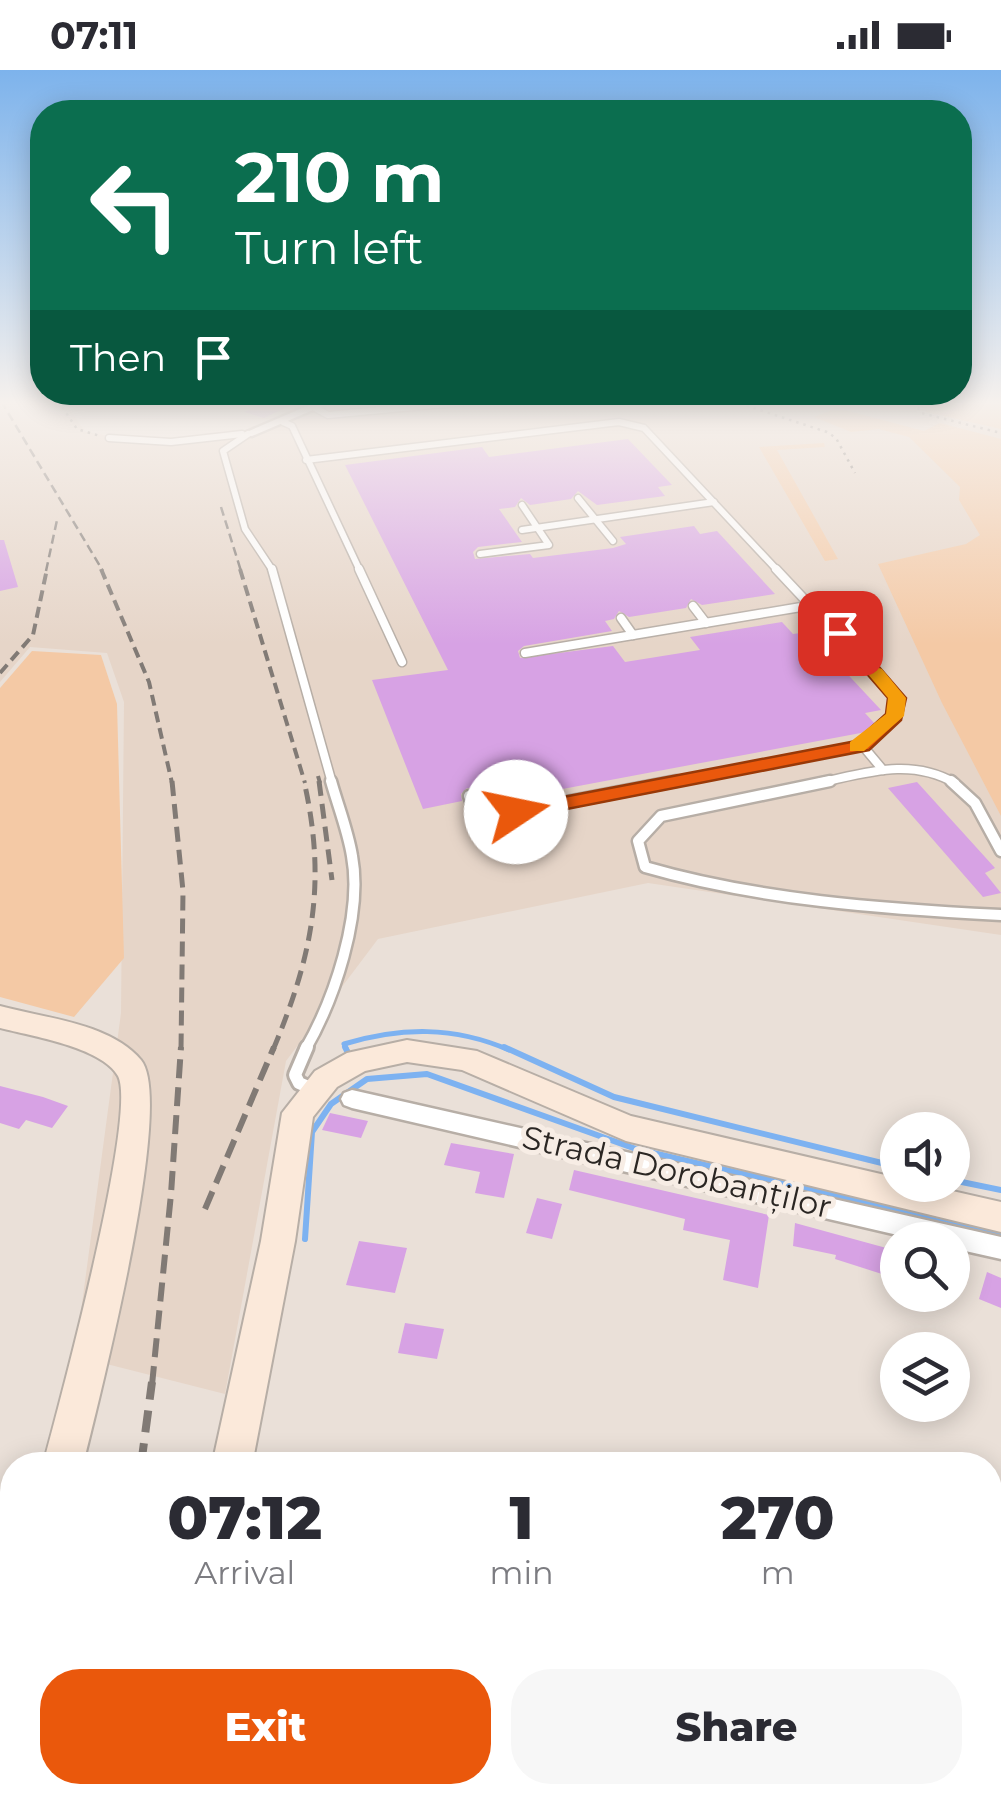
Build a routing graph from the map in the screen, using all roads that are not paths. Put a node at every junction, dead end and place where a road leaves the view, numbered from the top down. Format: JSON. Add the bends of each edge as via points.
{"nodes":[{"id":1,"x":232,"y":482,"type":"edge"},
{"id":2,"x":316,"y":482,"type":"edge"},
{"id":3,"x":695,"y":482,"type":"edge"},
{"id":4,"x":578,"y":498,"type":"dead end"},
{"id":5,"x":714,"y":502,"type":"junction"},
{"id":6,"x":522,"y":505,"type":"dead end"},
{"id":7,"x":595,"y":519,"type":"junction"},
{"id":8,"x":538,"y":527,"type":"junction"},
{"id":9,"x":522,"y":530,"type":"dead end"},
{"id":10,"x":613,"y":541,"type":"dead end"},
{"id":11,"x":480,"y":554,"type":"dead end"},
{"id":12,"x":813,"y":605,"type":"junction"},
{"id":13,"x":693,"y":606,"type":"dead end"},
{"id":14,"x":621,"y":618,"type":"dead end"},
{"id":15,"x":706,"y":623,"type":"junction"},
{"id":16,"x":633,"y":635,"type":"junction"},
{"id":17,"x":525,"y":653,"type":"dead end"},
{"id":18,"x":402,"y":662,"type":"dead end"},
{"id":19,"x":824,"y":740,"type":"dead end"},
{"id":20,"x":862,"y":746,"type":"junction"},
{"id":21,"x":834,"y":751,"type":"junction"},
{"id":22,"x":744,"y":754,"type":"dead end"},
{"id":23,"x":682,"y":765,"type":"dead end"},
{"id":24,"x":752,"y":767,"type":"junction"},
{"id":25,"x":883,"y":770,"type":"junction"},
{"id":26,"x":639,"y":773,"type":"dead end"},
{"id":27,"x":691,"y":778,"type":"junction"},
{"id":28,"x":582,"y":785,"type":"dead end"},
{"id":29,"x":649,"y":786,"type":"junction"},
{"id":30,"x":469,"y":796,"type":"dead end"},
{"id":31,"x":590,"y":798,"type":"junction"},
{"id":32,"x":988,"y":822,"type":"junction"},
{"id":33,"x":1001,"y":825,"type":"edge"},
{"id":34,"x":1001,"y":850,"type":"edge"},
{"id":35,"x":1001,"y":915,"type":"edge"},
{"id":36,"x":0,"y":1018,"type":"edge"},
{"id":37,"x":315,"y":1090,"type":"junction"},
{"id":38,"x":352,"y":1099,"type":"dead end"},
{"id":39,"x":1001,"y":1217,"type":"edge"},
{"id":40,"x":1001,"y":1248,"type":"edge"},
{"id":41,"x":66,"y":1452,"type":"edge"},
{"id":42,"x":235,"y":1452,"type":"edge"}],
"edges":[{"from":1,"to":37,"type":"lane","via":[[245,529],[272,570],[352,858],[354,883],[330,1006],[295,1075]]},
{"from":2,"to":18,"type":"lane"},
{"from":3,"to":5,"type":"lane"},
{"from":4,"to":7,"type":"lane"},
{"from":5,"to":7,"type":"lane"},
{"from":5,"to":12,"type":"lane"},
{"from":6,"to":8,"type":"lane"},
{"from":7,"to":8,"type":"lane"},
{"from":7,"to":10,"type":"lane"},
{"from":8,"to":9,"type":"lane"},
{"from":8,"to":11,"type":"lane","via":[[549,545]]},
{"from":12,"to":15,"type":"lane"},
{"from":12,"to":20,"type":"lane","via":[[897,698],[895,716]]},
{"from":13,"to":15,"type":"lane"},
{"from":14,"to":16,"type":"lane"},
{"from":15,"to":16,"type":"lane"},
{"from":16,"to":17,"type":"lane"},
{"from":19,"to":21,"type":"lane"},
{"from":20,"to":21,"type":"lane"},
{"from":20,"to":25,"type":"lane"},
{"from":21,"to":24,"type":"lane"},
{"from":22,"to":24,"type":"lane"},
{"from":23,"to":27,"type":"lane"},
{"from":24,"to":27,"type":"lane"},
{"from":25,"to":32,"type":"lane","via":[[930,769],[968,790]]},
{"from":25,"to":35,"type":"lane","via":[[661,816],[638,841],[645,867],[697,882],[886,909]]},
{"from":26,"to":29,"type":"lane"},
{"from":27,"to":29,"type":"lane"},
{"from":28,"to":31,"type":"lane"},
{"from":29,"to":31,"type":"lane"},
{"from":30,"to":31,"type":"lane","via":[[478,820]]},
{"from":32,"to":33,"type":"lane"},
{"from":32,"to":34,"type":"lane"},
{"from":36,"to":41,"type":"main road","via":[[105,1046],[131,1068],[134,1084],[134,1127],[107,1294]]},
{"from":37,"to":39,"type":"main road","via":[[358,1061],[438,1052],[626,1128]]},
{"from":37,"to":42,"type":"main road","via":[[298,1114]]},
{"from":38,"to":40,"type":"street","name":"Strada Dorobanților"}]}
